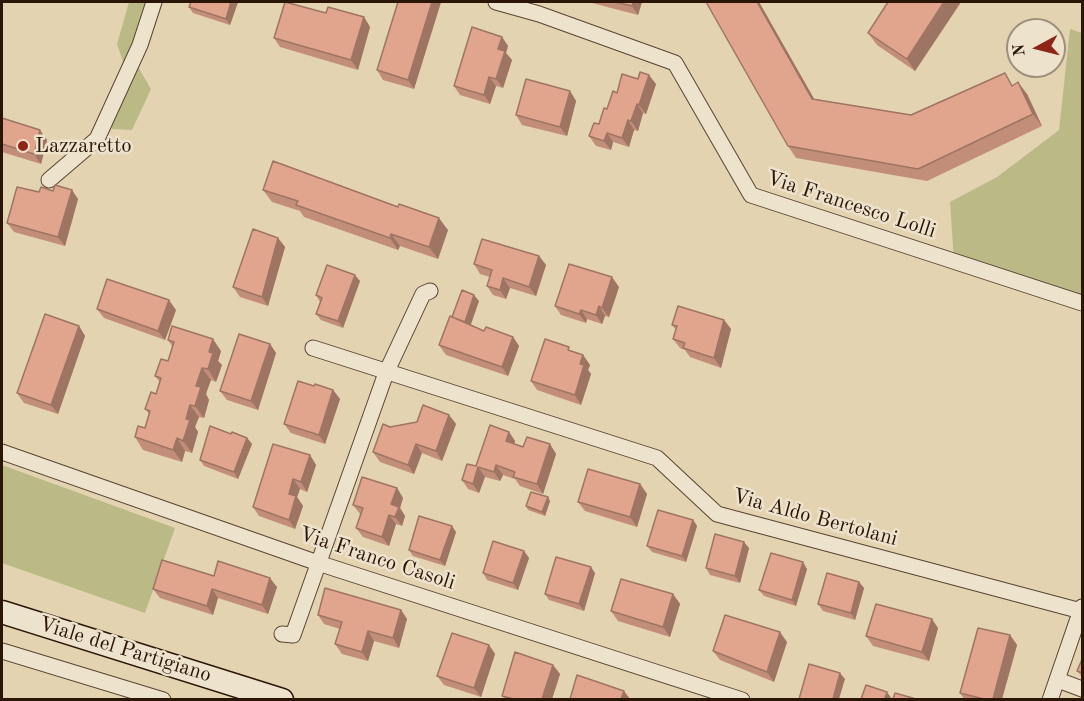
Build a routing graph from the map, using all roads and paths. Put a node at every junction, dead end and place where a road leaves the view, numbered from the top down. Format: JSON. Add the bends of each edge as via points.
{"nodes":[{"id":1,"x":154,"y":2,"type":"edge"},
{"id":2,"x":496,"y":2,"type":"edge"},
{"id":3,"x":541,"y":8,"type":"edge"},
{"id":4,"x":49,"y":180,"type":"dead end"},
{"id":5,"x":430,"y":291,"type":"dead end"},
{"id":6,"x":1083,"y":303,"type":"edge"},
{"id":7,"x":313,"y":348,"type":"dead end"},
{"id":8,"x":386,"y":373,"type":"junction"},
{"id":9,"x":2,"y":452,"type":"edge"},
{"id":10,"x":318,"y":563,"type":"junction"},
{"id":11,"x":1082,"y":609,"type":"edge"},
{"id":12,"x":2,"y":612,"type":"edge"},
{"id":13,"x":282,"y":634,"type":"dead end"},
{"id":14,"x":2,"y":651,"type":"edge"},
{"id":15,"x":1058,"y":680,"type":"junction"},
{"id":16,"x":1083,"y":689,"type":"edge"},
{"id":17,"x":163,"y":699,"type":"edge"},
{"id":18,"x":282,"y":699,"type":"edge"},
{"id":19,"x":742,"y":699,"type":"edge"},
{"id":20,"x":1050,"y":699,"type":"edge"}],
"edges":[{"from":1,"to":4,"type":"street","via":[[140,45],[97,139]]},
{"from":2,"to":3,"type":"street","name":"Via Francesco Lolli"},
{"from":3,"to":6,"type":"street","name":"Via Francesco Lolli","via":[[675,63],[751,195]]},
{"from":5,"to":8,"type":"street","via":[[423,294]]},
{"from":7,"to":8,"type":"street","name":"Via Aldo Bertolani"},
{"from":8,"to":10,"type":"street"},
{"from":8,"to":11,"type":"street","name":"Via Aldo Bertolani","via":[[657,458],[717,513]]},
{"from":9,"to":10,"type":"street","name":"Via Franco Casoli"},
{"from":10,"to":13,"type":"street","via":[[293,635]]},
{"from":10,"to":19,"type":"street","name":"Via Franco Casoli"},
{"from":11,"to":15,"type":"street"},
{"from":12,"to":18,"type":"main road","name":"Viale del Partigiano"},
{"from":14,"to":17,"type":"street"},
{"from":15,"to":16,"type":"street"},
{"from":15,"to":20,"type":"street"}]}
